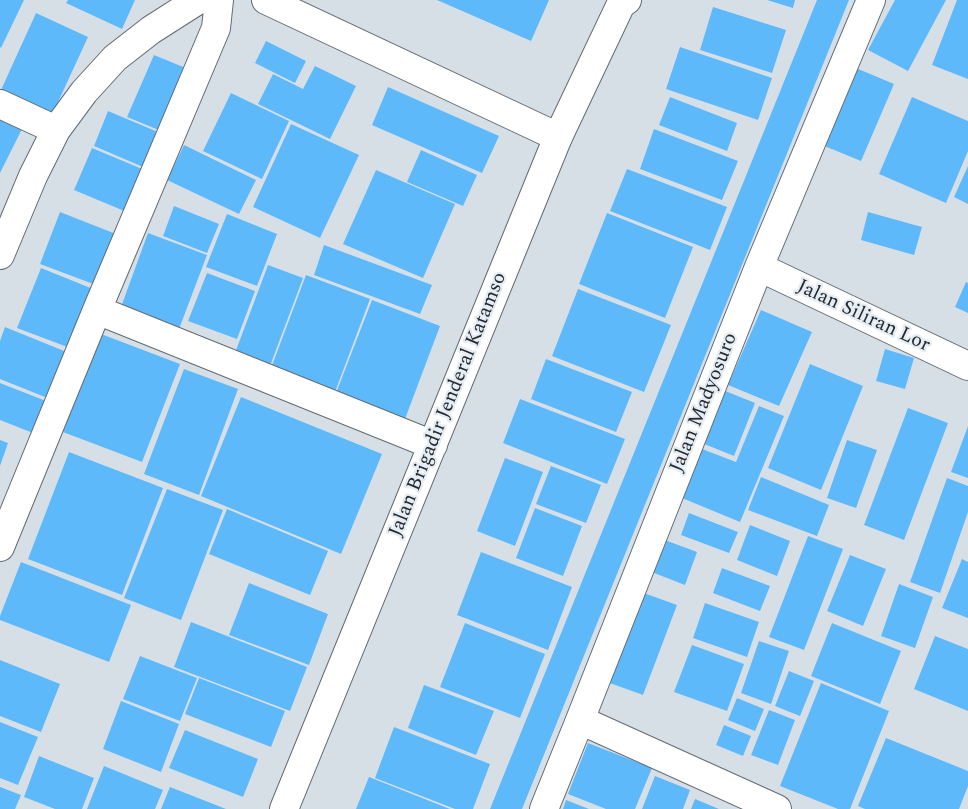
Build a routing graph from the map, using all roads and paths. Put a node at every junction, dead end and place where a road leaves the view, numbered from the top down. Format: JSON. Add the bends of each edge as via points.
{"nodes":[{"id":1,"x":198,"y":0,"type":"edge"},
{"id":2,"x":219,"y":0,"type":"edge"},
{"id":3,"x":266,"y":0,"type":"edge"},
{"id":4,"x":871,"y":0,"type":"edge"},
{"id":5,"x":623,"y":1,"type":"edge"},
{"id":6,"x":0,"y":104,"type":"edge"},
{"id":7,"x":56,"y":130,"type":"junction"},
{"id":8,"x":558,"y":136,"type":"junction"},
{"id":9,"x":3,"y":242,"type":"edge"},
{"id":10,"x":759,"y":267,"type":"junction"},
{"id":11,"x":97,"y":310,"type":"junction"},
{"id":12,"x":968,"y":366,"type":"edge"},
{"id":13,"x":433,"y":445,"type":"junction"},
{"id":14,"x":0,"y":547,"type":"edge"},
{"id":15,"x":580,"y":720,"type":"junction"},
{"id":16,"x":284,"y":809,"type":"edge"},
{"id":17,"x":544,"y":809,"type":"edge"},
{"id":18,"x":777,"y":809,"type":"edge"}],
"edges":[{"from":1,"to":7,"type":"street","via":[[115,58]]},
{"from":2,"to":11,"type":"street","via":[[216,28]]},
{"from":3,"to":8,"type":"street"},
{"from":4,"to":10,"type":"street","name":"Jalan Madyosuro"},
{"from":5,"to":8,"type":"street","name":"Jalan Brigadir Jenderal Katamso"},
{"from":6,"to":7,"type":"street"},
{"from":7,"to":9,"type":"street"},
{"from":8,"to":13,"type":"street","name":"Jalan Brigadir Jenderal Katamso"},
{"from":10,"to":12,"type":"street","name":"Jalan Siliran Lor"},
{"from":10,"to":15,"type":"street","name":"Jalan Madyosuro"},
{"from":11,"to":13,"type":"street"},
{"from":11,"to":14,"type":"street"},
{"from":13,"to":16,"type":"street","name":"Jalan Brigadir Jenderal Katamso"},
{"from":15,"to":17,"type":"street","name":"Jalan Madyosuro"},
{"from":15,"to":18,"type":"street"}]}
